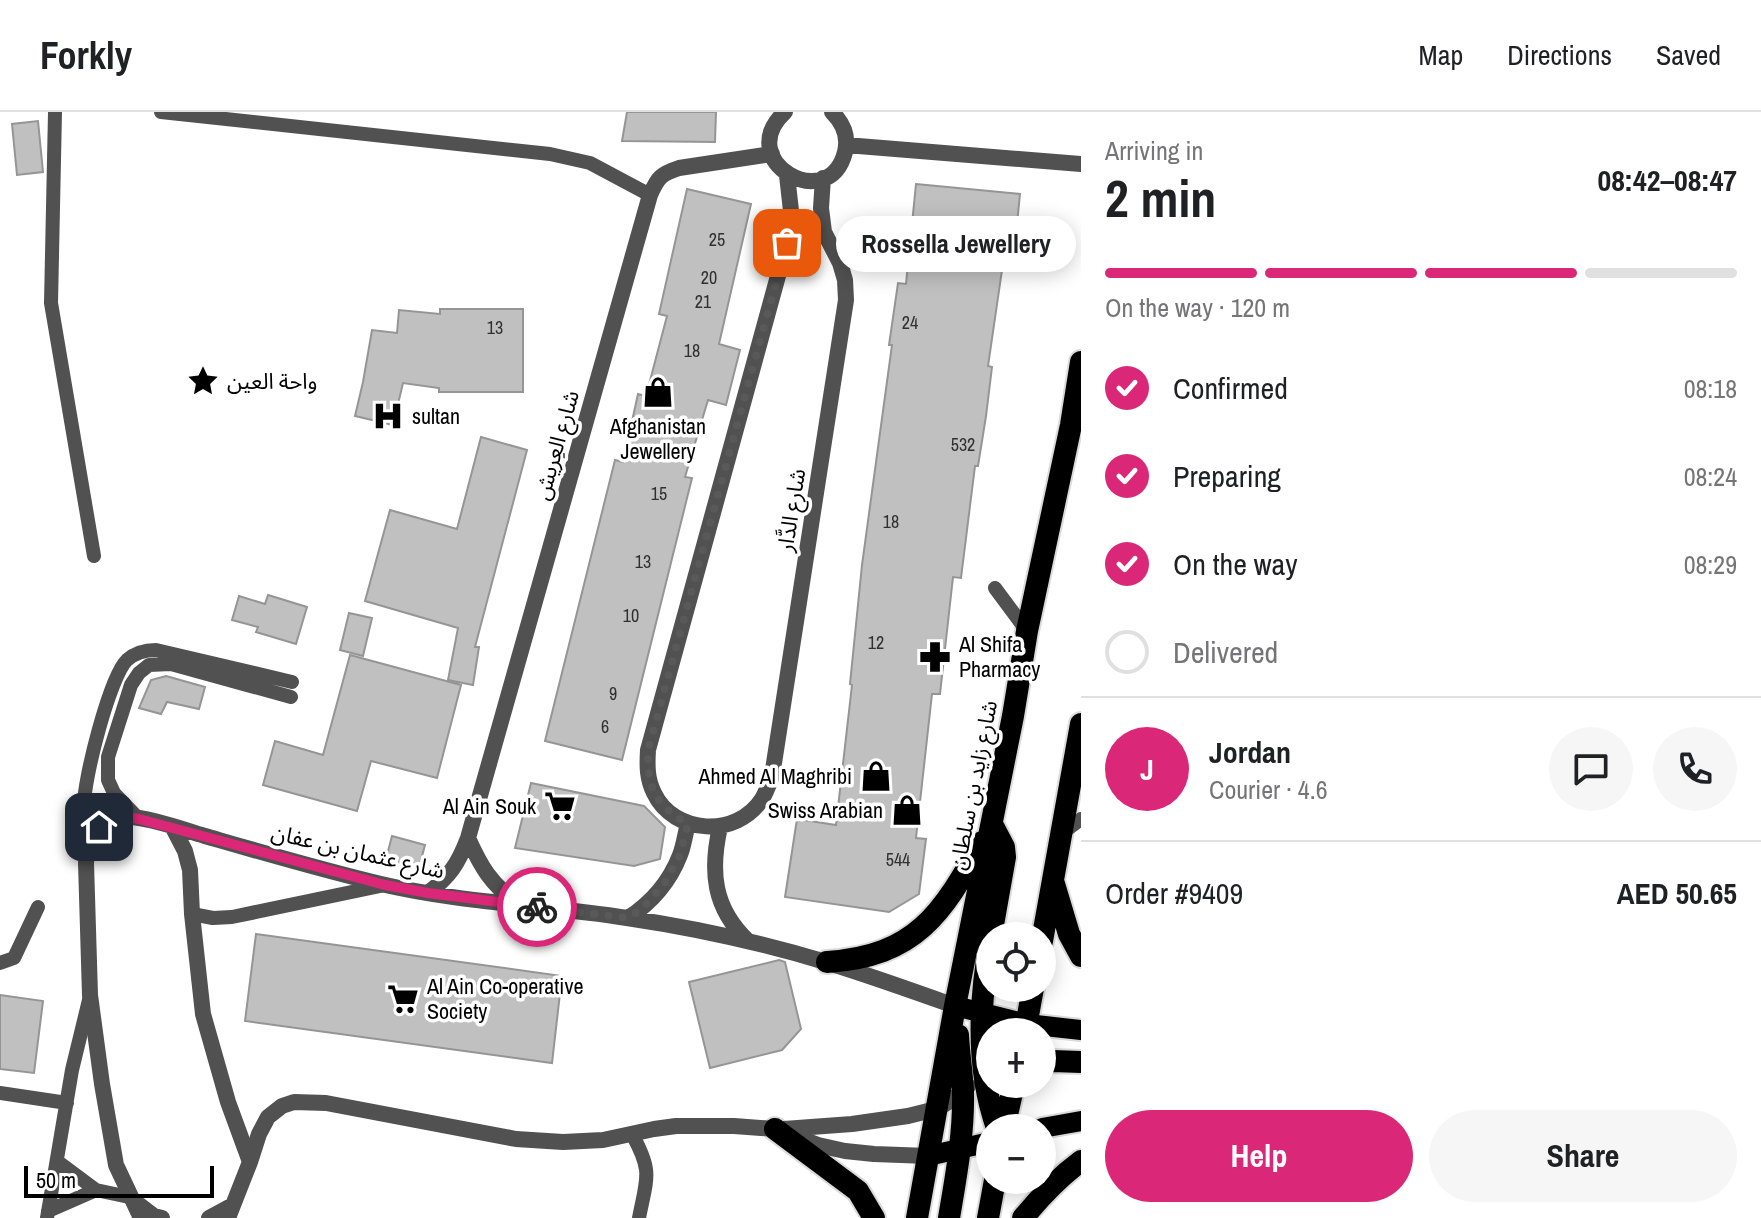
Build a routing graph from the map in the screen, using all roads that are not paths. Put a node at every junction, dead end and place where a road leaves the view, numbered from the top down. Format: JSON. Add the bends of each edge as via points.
{"nodes":[{"id":1,"x":55,"y":112,"type":"edge"},
{"id":2,"x":161,"y":112,"type":"edge"},
{"id":3,"x":833,"y":112,"type":"edge"},
{"id":4,"x":781,"y":114,"type":"edge"},
{"id":5,"x":846,"y":145,"type":"junction"},
{"id":6,"x":772,"y":154,"type":"junction"},
{"id":7,"x":1081,"y":164,"type":"edge"},
{"id":8,"x":787,"y":175,"type":"junction"},
{"id":9,"x":823,"y":178,"type":"junction"},
{"id":10,"x":650,"y":195,"type":"junction"},
{"id":11,"x":1081,"y":362,"type":"edge"},
{"id":12,"x":94,"y":556,"type":"dead end"},
{"id":13,"x":995,"y":588,"type":"dead end"},
{"id":14,"x":1027,"y":631,"type":"junction"},
{"id":15,"x":1081,"y":724,"type":"edge"},
{"id":16,"x":139,"y":819,"type":"junction"},
{"id":17,"x":1081,"y":819,"type":"edge"},
{"id":18,"x":688,"y":824,"type":"junction"},
{"id":19,"x":992,"y":824,"type":"junction"},
{"id":20,"x":172,"y":826,"type":"junction"},
{"id":21,"x":720,"y":827,"type":"junction"},
{"id":22,"x":1061,"y":835,"type":"junction"},
{"id":23,"x":90,"y":838,"type":"junction"},
{"id":24,"x":468,"y":838,"type":"junction"},
{"id":25,"x":1053,"y":879,"type":"junction"},
{"id":26,"x":385,"y":885,"type":"junction"},
{"id":27,"x":428,"y":893,"type":"junction"},
{"id":28,"x":518,"y":904,"type":"junction"},
{"id":29,"x":38,"y":907,"type":"dead end"},
{"id":30,"x":192,"y":914,"type":"junction"},
{"id":31,"x":628,"y":918,"type":"junction"},
{"id":32,"x":993,"y":922,"type":"edge"},
{"id":33,"x":1045,"y":922,"type":"edge"},
{"id":34,"x":748,"y":941,"type":"junction"},
{"id":35,"x":1081,"y":956,"type":"edge"},
{"id":36,"x":827,"y":962,"type":"junction"},
{"id":37,"x":0,"y":963,"type":"edge"},
{"id":38,"x":90,"y":995,"type":"junction"},
{"id":39,"x":982,"y":1002,"type":"edge"},
{"id":40,"x":955,"y":1006,"type":"junction"},
{"id":41,"x":981,"y":1013,"type":"junction"},
{"id":42,"x":982,"y":1018,"type":"edge"},
{"id":43,"x":994,"y":1018,"type":"edge"},
{"id":44,"x":1056,"y":1030,"type":"edge"},
{"id":45,"x":1081,"y":1030,"type":"edge"},
{"id":46,"x":1056,"y":1062,"type":"edge"},
{"id":47,"x":1081,"y":1062,"type":"edge"},
{"id":48,"x":976,"y":1090,"type":"edge"},
{"id":49,"x":0,"y":1093,"type":"edge"},
{"id":50,"x":962,"y":1102,"type":"junction"},
{"id":51,"x":67,"y":1103,"type":"junction"},
{"id":52,"x":936,"y":1109,"type":"junction"},
{"id":53,"x":1081,"y":1121,"type":"edge"},
{"id":54,"x":1056,"y":1125,"type":"edge"},
{"id":55,"x":775,"y":1129,"type":"junction"},
{"id":56,"x":632,"y":1134,"type":"junction"},
{"id":57,"x":976,"y":1145,"type":"edge"},
{"id":58,"x":960,"y":1149,"type":"junction"},
{"id":59,"x":928,"y":1156,"type":"junction"},
{"id":60,"x":57,"y":1161,"type":"junction"},
{"id":61,"x":1081,"y":1161,"type":"edge"},
{"id":62,"x":250,"y":1162,"type":"junction"},
{"id":63,"x":96,"y":1190,"type":"junction"},
{"id":64,"x":992,"y":1194,"type":"edge"},
{"id":65,"x":129,"y":1197,"type":"junction"},
{"id":66,"x":230,"y":1212,"type":"edge"},
{"id":67,"x":47,"y":1214,"type":"edge"},
{"id":68,"x":141,"y":1218,"type":"edge"},
{"id":69,"x":162,"y":1218,"type":"edge"},
{"id":70,"x":209,"y":1218,"type":"edge"},
{"id":71,"x":639,"y":1218,"type":"edge"},
{"id":72,"x":874,"y":1218,"type":"edge"},
{"id":73,"x":917,"y":1218,"type":"edge"},
{"id":74,"x":949,"y":1218,"type":"edge"},
{"id":75,"x":988,"y":1218,"type":"edge"},
{"id":76,"x":1023,"y":1218,"type":"edge"}],
"edges":[{"from":1,"to":12,"type":"lane","via":[[51,303]]},
{"from":2,"to":10,"type":"lane","via":[[550,154],[590,163]]},
{"from":3,"to":5,"type":"street","via":[[846,133]]},
{"from":4,"to":6,"type":"street","via":[[772,129]]},
{"from":5,"to":7,"type":"street"},
{"from":5,"to":9,"type":"street","via":[[843,159]]},
{"from":6,"to":8,"type":"street"},
{"from":6,"to":10,"type":"street","name":"شارع العِريش","via":[[679,168],[656,180]]},
{"from":8,"to":9,"type":"street","via":[[798,180]]},
{"from":8,"to":18,"type":"street","via":[[787,243],[648,750],[647,773],[655,795],[669,813]]},
{"from":9,"to":21,"type":"street","name":"شارع الدَّار","via":[[824,232],[840,263],[846,300],[772,776],[762,800],[743,818]]},
{"from":10,"to":24,"type":"street","name":"شارع العِريش"},
{"from":11,"to":14,"type":"highway","name":"شارع زايد بن سلطان"},
{"from":13,"to":14,"type":"lane"},
{"from":14,"to":19,"type":"highway","name":"شارع زايد بن سلطان"},
{"from":15,"to":22,"type":"highway"},
{"from":16,"to":20,"type":"street","name":"شارع عثمان بن عفان"},
{"from":16,"to":23,"type":"street","name":"شارع عثمان بن عفان","via":[[124,816],[105,822]]},
{"from":16,"to":23,"type":"lane","via":[[108,780],[108,757],[139,673],[149,665],[171,664],[291,689],[156,650],[135,654],[117,677],[92,752],[84,807]]},
{"from":17,"to":22,"type":"lane"},
{"from":18,"to":21,"type":"street"},
{"from":18,"to":31,"type":"street","via":[[680,855],[664,884]]},
{"from":19,"to":32,"type":"highway","via":[[1005,857]]},
{"from":19,"to":36,"type":"highway","via":[[943,908],[924,927],[887,951]]},
{"from":19,"to":40,"type":"highway","name":"شارع زايد بن سلطان"},
{"from":20,"to":26,"type":"street","name":"شارع عثمان بن عفان"},
{"from":20,"to":30,"type":"street","via":[[188,861]]},
{"from":21,"to":34,"type":"street","via":[[715,882],[724,909]]},
{"from":22,"to":25,"type":"highway"},
{"from":23,"to":38,"type":"street"},
{"from":24,"to":27,"type":"street","name":"شارع العِريش","via":[[460,860]]},
{"from":24,"to":28,"type":"street","via":[[498,889]]},
{"from":25,"to":33,"type":"highway"},
{"from":25,"to":35,"type":"highway"},
{"from":26,"to":27,"type":"street","name":"شارع عثمان بن عفان"},
{"from":26,"to":30,"type":"lane","via":[[232,917]]},
{"from":27,"to":28,"type":"street","name":"شارع عثمان بن عفان"},
{"from":28,"to":31,"type":"street","name":"شارع عثمان بن عفان"},
{"from":29,"to":37,"type":"lane","via":[[14,958]]},
{"from":30,"to":62,"type":"street","via":[[203,1014]]},
{"from":31,"to":34,"type":"street","name":"شارع عثمان بن عفان"},
{"from":34,"to":36,"type":"street","name":"شارع عثمان بن عفان"},
{"from":36,"to":40,"type":"street","name":"شارع عثمان بن عفان"},
{"from":38,"to":51,"type":"lane"},
{"from":38,"to":65,"type":"street","via":[[116,1165]]},
{"from":39,"to":41,"type":"highway"},
{"from":40,"to":41,"type":"main road"},
{"from":40,"to":50,"type":"highway"},
{"from":40,"to":52,"type":"highway","name":"شارع زايد بن سلطان"},
{"from":41,"to":42,"type":"highway"},
{"from":41,"to":43,"type":"main road"},
{"from":44,"to":45,"type":"main road"},
{"from":46,"to":47,"type":"highway"},
{"from":48,"to":50,"type":"highway"},
{"from":49,"to":51,"type":"lane"},
{"from":50,"to":52,"type":"street","via":[[952,1100]]},
{"from":50,"to":58,"type":"highway"},
{"from":50,"to":59,"type":"highway"},
{"from":51,"to":60,"type":"lane"},
{"from":52,"to":55,"type":"street","via":[[852,1124]]},
{"from":52,"to":59,"type":"highway","name":"شارع زايد بن سلطان"},
{"from":53,"to":54,"type":"main road"},
{"from":55,"to":56,"type":"street","via":[[701,1125]]},
{"from":55,"to":59,"type":"street","via":[[845,1151]]},
{"from":55,"to":72,"type":"highway","via":[[858,1191]]},
{"from":56,"to":62,"type":"street","via":[[563,1142],[516,1139],[326,1103],[294,1102],[268,1117]]},
{"from":56,"to":71,"type":"lane","via":[[648,1171]]},
{"from":57,"to":58,"type":"main road"},
{"from":58,"to":59,"type":"main road"},
{"from":58,"to":74,"type":"highway"},
{"from":59,"to":73,"type":"highway","name":"شارع زايد بن سلطان"},
{"from":60,"to":63,"type":"lane"},
{"from":60,"to":67,"type":"lane"},
{"from":61,"to":76,"type":"highway"},
{"from":62,"to":66,"type":"street"},
{"from":63,"to":65,"type":"lane"},
{"from":63,"to":67,"type":"lane"},
{"from":64,"to":75,"type":"highway"},
{"from":65,"to":68,"type":"street"},
{"from":65,"to":69,"type":"street"},
{"from":66,"to":70,"type":"street"}]}
